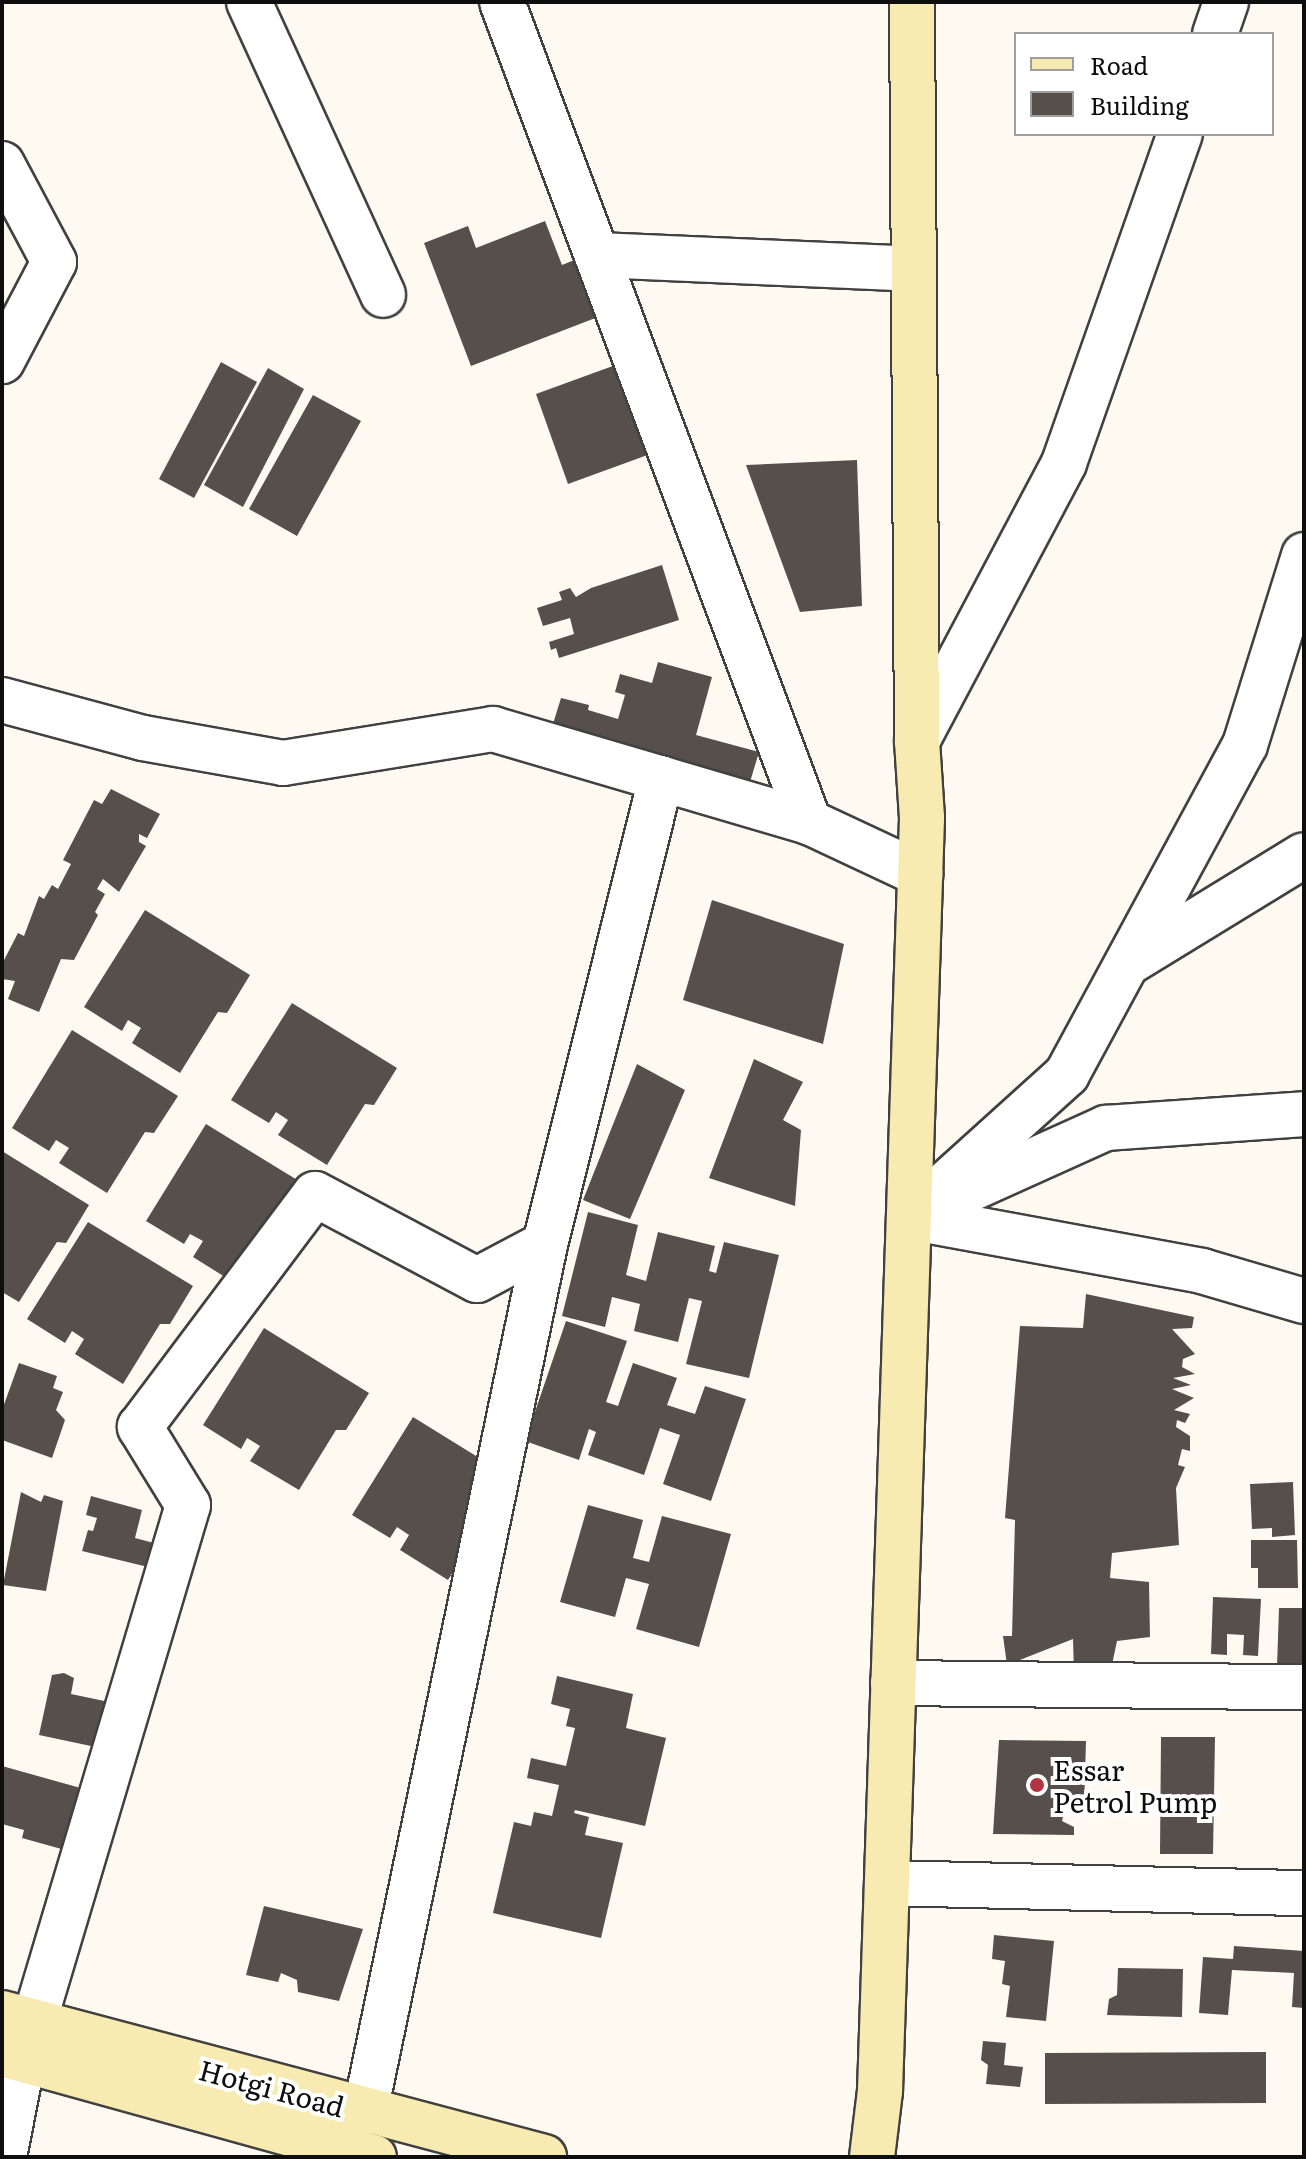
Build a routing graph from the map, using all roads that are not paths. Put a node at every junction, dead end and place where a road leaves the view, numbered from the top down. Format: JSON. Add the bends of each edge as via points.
{"nodes":[{"id":1,"x":249,"y":2,"type":"edge"},
{"id":2,"x":502,"y":2,"type":"edge"},
{"id":3,"x":912,"y":2,"type":"edge"},
{"id":4,"x":1226,"y":2,"type":"edge"},
{"id":5,"x":1216,"y":32,"type":"edge"},
{"id":6,"x":1179,"y":136,"type":"edge"},
{"id":7,"x":2,"y":164,"type":"edge"},
{"id":8,"x":597,"y":255,"type":"junction"},
{"id":9,"x":914,"y":269,"type":"junction"},
{"id":10,"x":383,"y":295,"type":"dead end"},
{"id":11,"x":2,"y":361,"type":"edge"},
{"id":12,"x":1304,"y":555,"type":"edge"},
{"id":13,"x":2,"y":700,"type":"edge"},
{"id":14,"x":917,"y":741,"type":"junction"},
{"id":15,"x":661,"y":778,"type":"junction"},
{"id":16,"x":809,"y":822,"type":"junction"},
{"id":17,"x":1304,"y":855,"type":"edge"},
{"id":18,"x":920,"y":874,"type":"junction"},
{"id":19,"x":1126,"y":964,"type":"junction"},
{"id":20,"x":1304,"y":1114,"type":"edge"},
{"id":21,"x":909,"y":1217,"type":"junction"},
{"id":22,"x":545,"y":1244,"type":"junction"},
{"id":23,"x":1304,"y":1301,"type":"edge"},
{"id":24,"x":893,"y":1683,"type":"junction"},
{"id":25,"x":1304,"y":1687,"type":"edge"},
{"id":26,"x":887,"y":1883,"type":"junction"},
{"id":27,"x":1304,"y":1893,"type":"edge"},
{"id":28,"x":15,"y":2037,"type":"edge"},
{"id":29,"x":365,"y":2112,"type":"junction"},
{"id":30,"x":4,"y":2157,"type":"edge"},
{"id":31,"x":374,"y":2157,"type":"edge"},
{"id":32,"x":544,"y":2157,"type":"edge"},
{"id":33,"x":872,"y":2157,"type":"edge"}],
"edges":[{"from":1,"to":10,"type":"street"},
{"from":2,"to":8,"type":"street"},
{"from":3,"to":9,"type":"street"},
{"from":4,"to":5,"type":"street"},
{"from":6,"to":14,"type":"street","via":[[1064,463]]},
{"from":7,"to":11,"type":"street","via":[[54,262]]},
{"from":8,"to":9,"type":"street"},
{"from":8,"to":16,"type":"street"},
{"from":9,"to":14,"type":"street"},
{"from":12,"to":19,"type":"street","via":[[1245,745]]},
{"from":13,"to":15,"type":"street","via":[[143,738],[283,763],[493,729]]},
{"from":14,"to":18,"type":"street"},
{"from":15,"to":16,"type":"street"},
{"from":15,"to":22,"type":"street"},
{"from":16,"to":18,"type":"street"},
{"from":17,"to":19,"type":"street"},
{"from":18,"to":21,"type":"street"},
{"from":19,"to":21,"type":"street","via":[[1067,1074]]},
{"from":20,"to":21,"type":"street","via":[[1106,1128]]},
{"from":21,"to":23,"type":"street","via":[[1202,1271]]},
{"from":21,"to":24,"type":"street"},
{"from":22,"to":28,"type":"street","via":[[477,1280],[315,1194],[140,1427],[188,1505]]},
{"from":22,"to":29,"type":"street"},
{"from":24,"to":25,"type":"street"},
{"from":24,"to":26,"type":"street"},
{"from":26,"to":27,"type":"street"},
{"from":26,"to":33,"type":"street","via":[[880,2091]]},
{"from":28,"to":29,"type":"street","name":"Hotgi Road"},
{"from":28,"to":30,"type":"street"},
{"from":28,"to":31,"type":"street","name":"Hotgi Road"},
{"from":29,"to":32,"type":"street","name":"Hotgi Road"}]}
